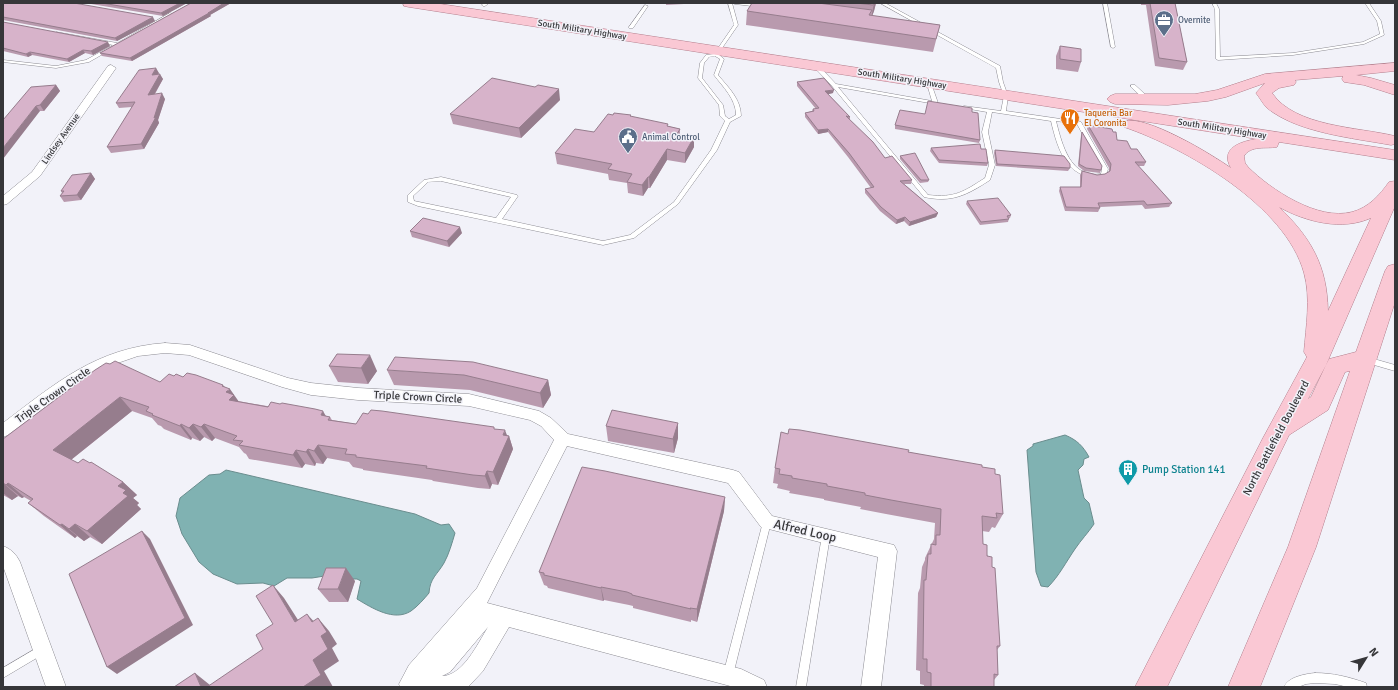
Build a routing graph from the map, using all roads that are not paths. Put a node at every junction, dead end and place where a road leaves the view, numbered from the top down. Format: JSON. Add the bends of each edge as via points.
{"nodes":[{"id":1,"x":409,"y":3,"type":"edge"},
{"id":2,"x":471,"y":3,"type":"edge"},
{"id":3,"x":730,"y":3,"type":"edge"},
{"id":4,"x":735,"y":3,"type":"edge"},
{"id":5,"x":882,"y":3,"type":"edge"},
{"id":6,"x":1105,"y":3,"type":"edge"},
{"id":7,"x":1214,"y":3,"type":"edge"},
{"id":8,"x":1366,"y":3,"type":"edge"},
{"id":9,"x":486,"y":4,"type":"edge"},
{"id":10,"x":646,"y":6,"type":"dead end"},
{"id":11,"x":766,"y":7,"type":"edge"},
{"id":12,"x":174,"y":13,"type":"edge"},
{"id":13,"x":154,"y":18,"type":"edge"},
{"id":14,"x":162,"y":19,"type":"junction"},
{"id":15,"x":631,"y":27,"type":"junction"},
{"id":16,"x":913,"y":27,"type":"edge"},
{"id":17,"x":928,"y":29,"type":"junction"},
{"id":18,"x":56,"y":32,"type":"edge"},
{"id":19,"x":117,"y":44,"type":"junction"},
{"id":20,"x":1113,"y":47,"type":"dead end"},
{"id":21,"x":720,"y":49,"type":"junction"},
{"id":22,"x":3,"y":61,"type":"edge"},
{"id":23,"x":816,"y":66,"type":"junction"},
{"id":24,"x":1395,"y":67,"type":"edge"},
{"id":25,"x":111,"y":68,"type":"dead end"},
{"id":26,"x":930,"y":84,"type":"junction"},
{"id":27,"x":834,"y":85,"type":"junction"},
{"id":28,"x":1133,"y":86,"type":"dead end"},
{"id":29,"x":1395,"y":90,"type":"edge"},
{"id":30,"x":1003,"y":97,"type":"junction"},
{"id":31,"x":1115,"y":99,"type":"junction"},
{"id":32,"x":1147,"y":99,"type":"junction"},
{"id":33,"x":935,"y":103,"type":"junction"},
{"id":34,"x":943,"y":104,"type":"edge"},
{"id":35,"x":959,"y":106,"type":"edge"},
{"id":36,"x":990,"y":111,"type":"junction"},
{"id":37,"x":1053,"y":119,"type":"junction"},
{"id":38,"x":728,"y":121,"type":"junction"},
{"id":39,"x":1391,"y":148,"type":"edge"},
{"id":40,"x":1393,"y":190,"type":"edge"},
{"id":41,"x":3,"y":202,"type":"edge"},
{"id":42,"x":498,"y":220,"type":"junction"},
{"id":43,"x":1395,"y":271,"type":"edge"},
{"id":44,"x":1395,"y":318,"type":"edge"},
{"id":45,"x":1368,"y":352,"type":"junction"},
{"id":46,"x":1315,"y":364,"type":"junction"},
{"id":47,"x":1395,"y":368,"type":"edge"},
{"id":48,"x":1280,"y":429,"type":"junction"},
{"id":49,"x":3,"y":431,"type":"edge"},
{"id":50,"x":563,"y":439,"type":"junction"},
{"id":51,"x":767,"y":522,"type":"junction"},
{"id":52,"x":826,"y":536,"type":"junction"},
{"id":53,"x":3,"y":554,"type":"edge"},
{"id":54,"x":488,"y":612,"type":"junction"},
{"id":55,"x":42,"y":650,"type":"junction"},
{"id":56,"x":3,"y":673,"type":"edge"},
{"id":57,"x":728,"y":676,"type":"junction"},
{"id":58,"x":407,"y":686,"type":"edge"},
{"id":59,"x":56,"y":687,"type":"edge"},
{"id":60,"x":757,"y":687,"type":"edge"},
{"id":61,"x":801,"y":687,"type":"edge"},
{"id":62,"x":871,"y":687,"type":"edge"},
{"id":63,"x":1151,"y":687,"type":"edge"},
{"id":64,"x":1244,"y":687,"type":"edge"},
{"id":65,"x":1289,"y":687,"type":"edge"},
{"id":66,"x":1362,"y":687,"type":"edge"}],
"edges":[{"from":1,"to":21,"type":"main road","name":"South Military Highway"},
{"from":2,"to":9,"type":"main road","name":"South Military Highway"},
{"from":3,"to":21,"type":"lane","via":[[736,25]]},
{"from":4,"to":11,"type":"lane"},
{"from":5,"to":17,"type":"lane"},
{"from":6,"to":20,"type":"lane"},
{"from":7,"to":8,"type":"lane","via":[[1217,9],[1218,59],[1292,54],[1364,43],[1382,35],[1379,21]]},
{"from":9,"to":15,"type":"main road","name":"South Military Highway"},
{"from":10,"to":15,"type":"lane"},
{"from":12,"to":14,"type":"lane"},
{"from":13,"to":14,"type":"lane"},
{"from":14,"to":19,"type":"lane"},
{"from":15,"to":21,"type":"main road","name":"South Military Highway"},
{"from":16,"to":17,"type":"lane"},
{"from":17,"to":30,"type":"lane","via":[[998,68]]},
{"from":18,"to":19,"type":"lane"},
{"from":19,"to":22,"type":"lane","via":[[87,61],[69,65],[40,66],[11,60]]},
{"from":21,"to":23,"type":"main road","name":"South Military Highway"},
{"from":21,"to":30,"type":"main road","name":"South Military Highway"},
{"from":21,"to":38,"type":"lane","via":[[722,59],[716,75],[739,109],[738,116]]},
{"from":21,"to":38,"type":"lane","via":[[702,63],[700,78],[721,105],[723,116]]},
{"from":23,"to":26,"type":"main road","name":"South Military Highway"},
{"from":23,"to":27,"type":"lane"},
{"from":24,"to":32,"type":"main road","via":[[1271,77],[1204,97]]},
{"from":25,"to":41,"type":"street","name":"Lindsey Avenue","via":[[36,174]]},
{"from":26,"to":30,"type":"main road","name":"South Military Highway"},
{"from":26,"to":33,"type":"lane"},
{"from":27,"to":33,"type":"lane"},
{"from":27,"to":36,"type":"lane","via":[[926,196],[942,199],[961,196],[988,179],[992,165],[985,132]]},
{"from":28,"to":32,"type":"lane"},
{"from":29,"to":39,"type":"main road","via":[[1359,80],[1325,79],[1276,83],[1267,87],[1264,93],[1270,104],[1288,116]]},
{"from":30,"to":31,"type":"main road","name":"South Military Highway"},
{"from":30,"to":36,"type":"lane"},
{"from":30,"to":37,"type":"lane"},
{"from":30,"to":39,"type":"main road","name":"South Military Highway"},
{"from":30,"to":46,"type":"main road","via":[[1108,117],[1141,128],[1195,152],[1256,196],[1292,233],[1306,253],[1314,272],[1317,292]]},
{"from":31,"to":32,"type":"main road"},
{"from":31,"to":39,"type":"main road","name":"South Military Highway"},
{"from":33,"to":34,"type":"lane"},
{"from":35,"to":36,"type":"lane"},
{"from":37,"to":37,"type":"lane","via":[[1079,123],[1105,169],[1104,175],[1096,177],[1073,168],[1061,146]]},
{"from":38,"to":42,"type":"lane","via":[[714,150],[676,203],[632,237],[604,243]]},
{"from":39,"to":40,"type":"main road","via":[[1263,143],[1241,149],[1236,155],[1236,162],[1240,170],[1280,200],[1315,215],[1352,218],[1380,205]]},
{"from":40,"to":46,"type":"main road","name":"North Battlefield Boulevard"},
{"from":42,"to":42,"type":"lane","via":[[515,196],[441,179],[426,181],[410,196],[411,202],[418,204]]},
{"from":43,"to":45,"type":"main road"},
{"from":44,"to":45,"type":"main road"},
{"from":45,"to":47,"type":"lane"},
{"from":45,"to":48,"type":"main road","via":[[1337,365],[1320,403]]},
{"from":45,"to":64,"type":"main road","via":[[1302,547]]},
{"from":46,"to":48,"type":"main road","name":"North Battlefield Boulevard"},
{"from":48,"to":63,"type":"main road","name":"North Battlefield Boulevard"},
{"from":49,"to":50,"type":"street","name":"Triple Crown Circle","via":[[91,368],[124,355],[176,347],[311,389],[358,394],[439,397],[534,415],[546,422]]},
{"from":50,"to":51,"type":"street","name":"Alfred Loop","via":[[733,477]]},
{"from":50,"to":54,"type":"street","via":[[482,594]]},
{"from":51,"to":52,"type":"street","name":"Alfred Loop"},
{"from":51,"to":57,"type":"lane"},
{"from":52,"to":61,"type":"lane"},
{"from":52,"to":62,"type":"street","name":"Alfred Loop","via":[[888,551]]},
{"from":53,"to":55,"type":"street","via":[[11,562]]},
{"from":54,"to":57,"type":"street"},
{"from":54,"to":58,"type":"street","via":[[416,672]]},
{"from":54,"to":58,"type":"street","via":[[471,672],[455,684]]},
{"from":55,"to":56,"type":"lane"},
{"from":55,"to":59,"type":"street"},
{"from":57,"to":60,"type":"street"},
{"from":65,"to":66,"type":"lane","via":[[1310,678],[1330,678]]}]}
